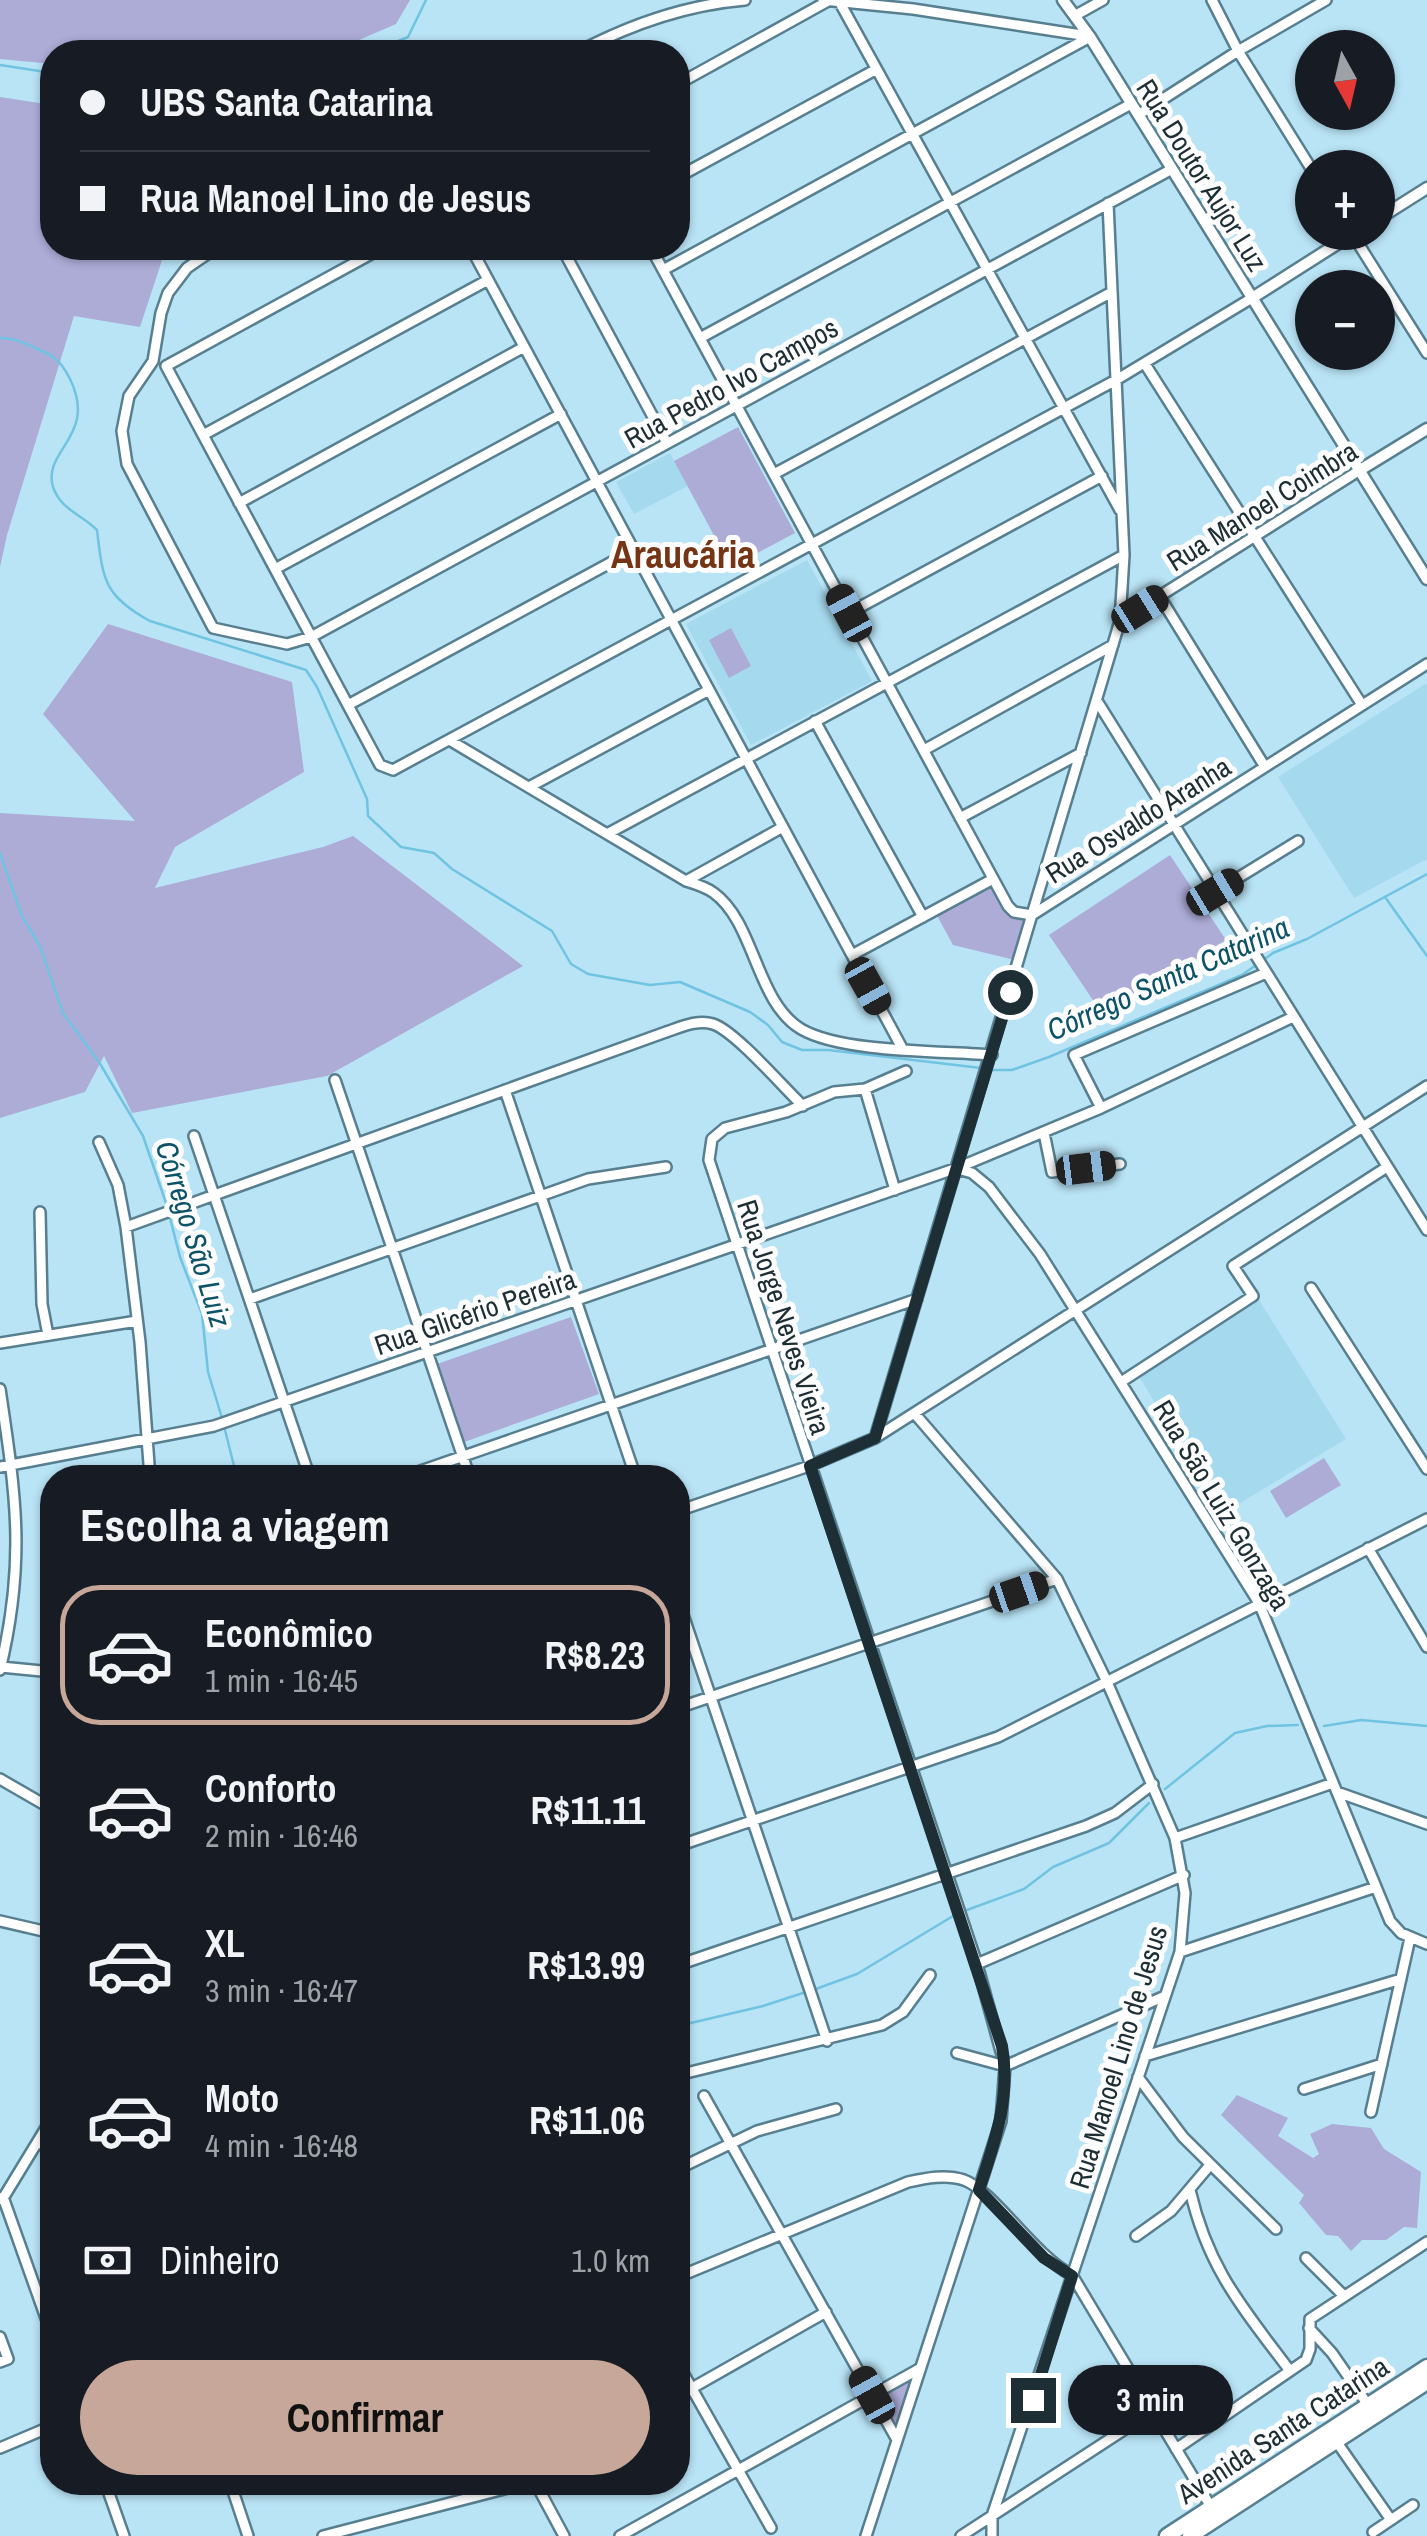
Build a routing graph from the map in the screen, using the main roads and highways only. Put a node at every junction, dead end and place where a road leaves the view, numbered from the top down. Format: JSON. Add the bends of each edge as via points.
{"nodes":[{"id":1,"x":1427,"y":2367,"type":"edge"},
{"id":2,"x":1427,"y":2382,"type":"edge"},
{"id":3,"x":1167,"y":2536,"type":"edge"},
{"id":4,"x":1190,"y":2536,"type":"edge"}],
"edges":[{"from":1,"to":3,"type":"main road","name":"Avenida Santa Catarina"},
{"from":2,"to":4,"type":"main road","name":"Avenida Santa Catarina"}]}
